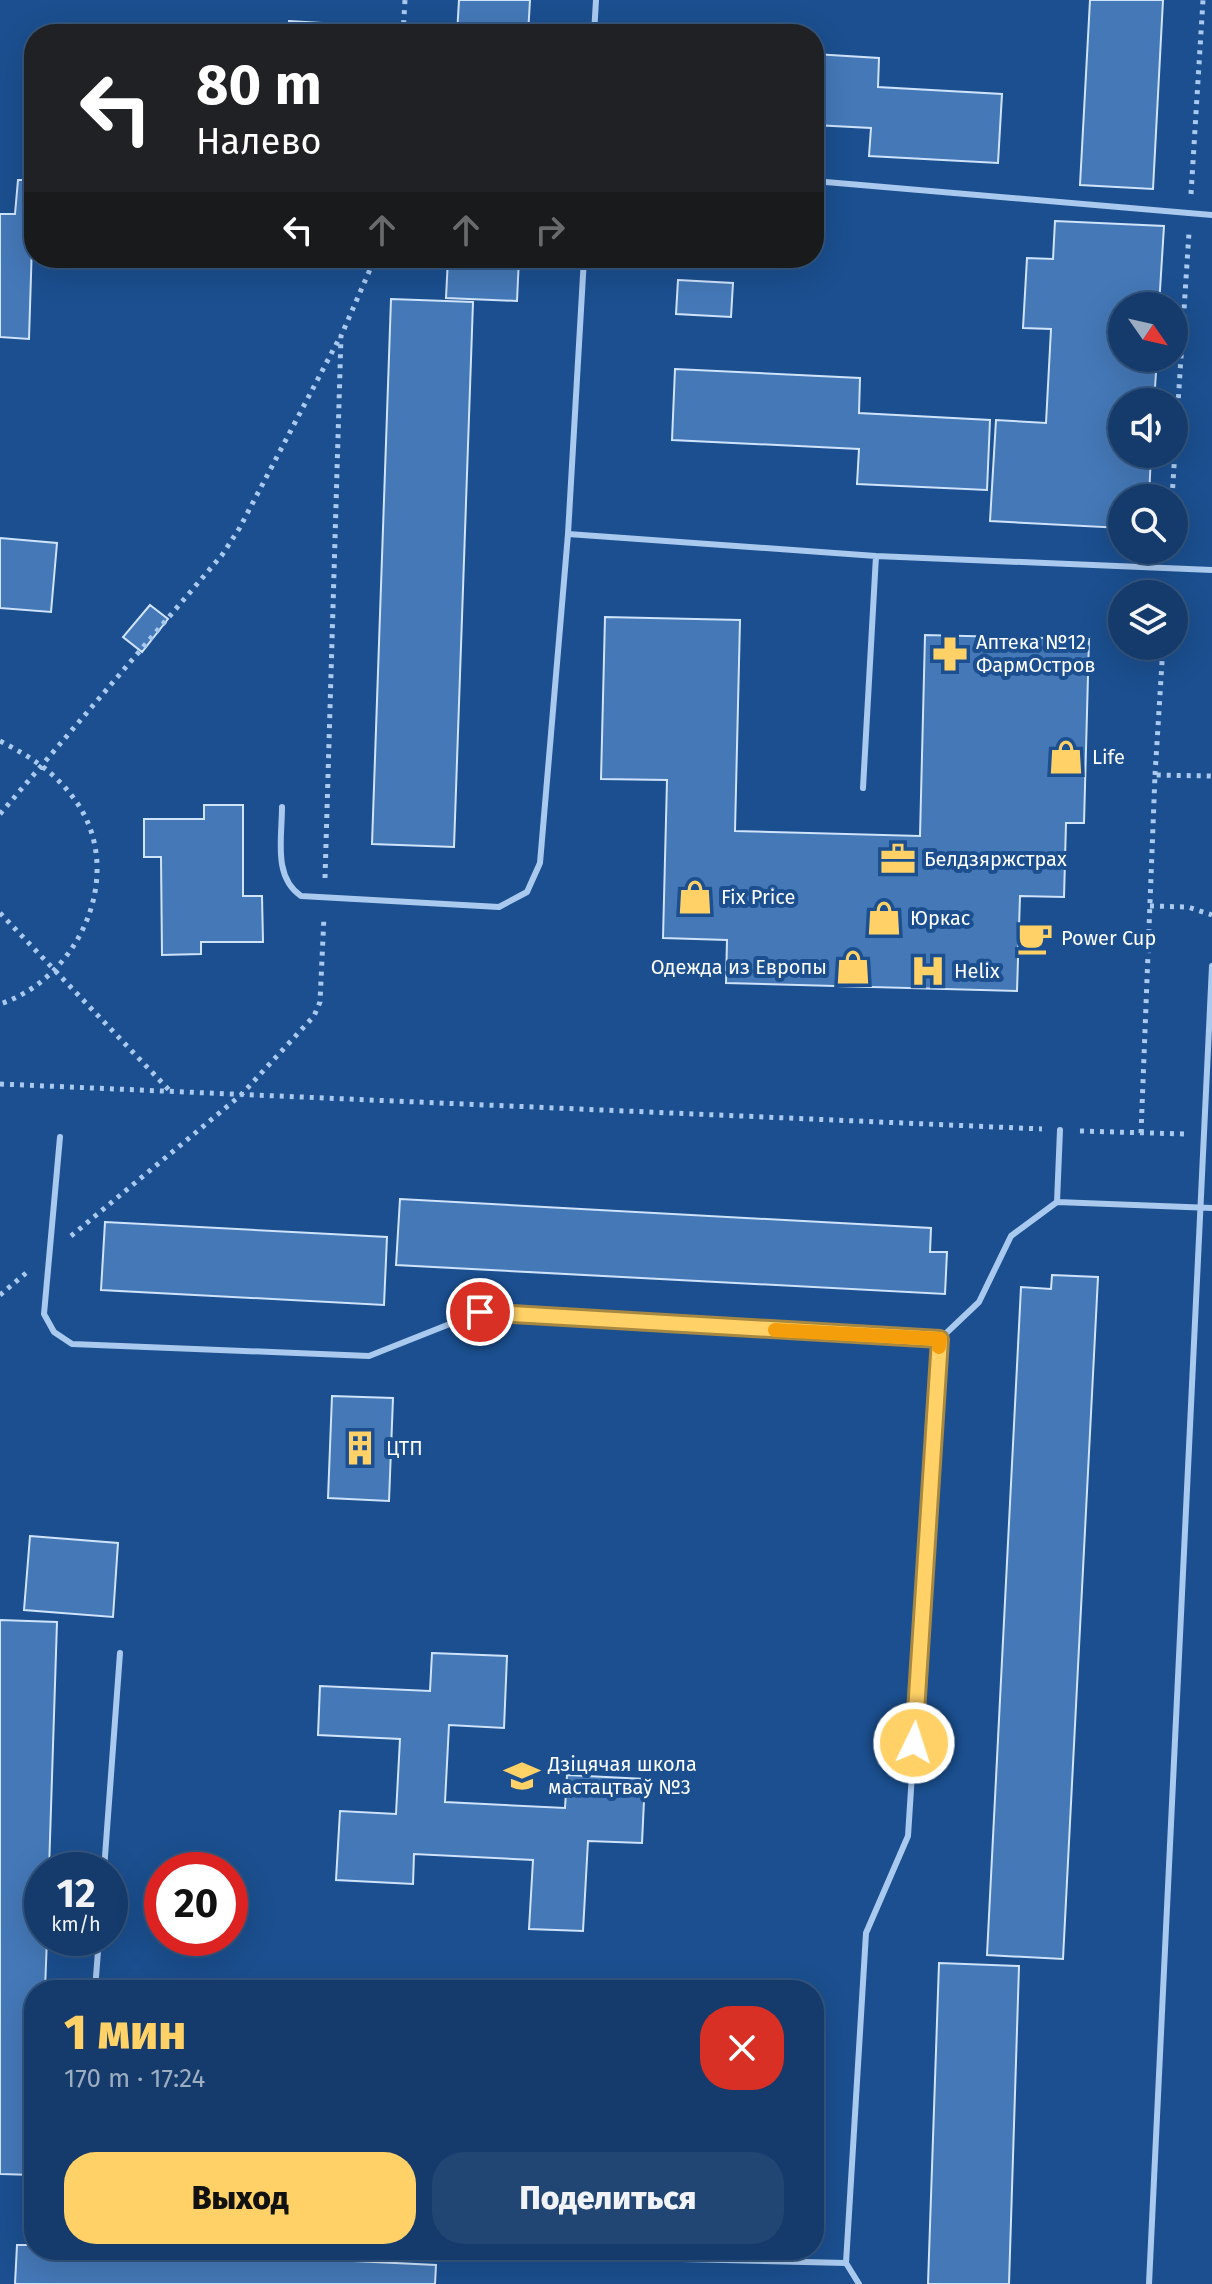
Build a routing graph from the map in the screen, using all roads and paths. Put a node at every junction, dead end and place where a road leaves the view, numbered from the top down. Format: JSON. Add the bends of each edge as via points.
{"nodes":[{"id":1,"x":405,"y":0,"type":"edge"},
{"id":2,"x":596,"y":0,"type":"edge"},
{"id":3,"x":1203,"y":0,"type":"edge"},
{"id":4,"x":404,"y":24,"type":"edge"},
{"id":5,"x":595,"y":24,"type":"edge"},
{"id":6,"x":824,"y":182,"type":"edge"},
{"id":7,"x":1190,"y":213,"type":"junction"},
{"id":8,"x":1212,"y":215,"type":"edge"},
{"id":9,"x":583,"y":268,"type":"edge"},
{"id":10,"x":341,"y":336,"type":"dead end"},
{"id":11,"x":1173,"y":484,"type":"edge"},
{"id":12,"x":568,"y":534,"type":"junction"},
{"id":13,"x":876,"y":556,"type":"junction"},
{"id":14,"x":1212,"y":570,"type":"edge"},
{"id":15,"x":1162,"y":660,"type":"edge"},
{"id":16,"x":0,"y":741,"type":"edge"},
{"id":17,"x":43,"y":763,"type":"junction"},
{"id":18,"x":1155,"y":775,"type":"junction"},
{"id":19,"x":1212,"y":776,"type":"edge"},
{"id":20,"x":863,"y":788,"type":"dead end"},
{"id":21,"x":282,"y":807,"type":"dead end"},
{"id":22,"x":0,"y":814,"type":"edge"},
{"id":23,"x":1150,"y":906,"type":"junction"},
{"id":24,"x":0,"y":913,"type":"edge"},
{"id":25,"x":1212,"y":915,"type":"edge"},
{"id":26,"x":1212,"y":966,"type":"edge"},
{"id":27,"x":56,"y":972,"type":"junction"},
{"id":28,"x":0,"y":1004,"type":"edge"},
{"id":29,"x":0,"y":1084,"type":"edge"},
{"id":30,"x":171,"y":1092,"type":"junction"},
{"id":31,"x":1060,"y":1130,"type":"junction"},
{"id":32,"x":1141,"y":1133,"type":"junction"},
{"id":33,"x":1206,"y":1135,"type":"junction"},
{"id":34,"x":60,"y":1137,"type":"dead end"},
{"id":35,"x":1057,"y":1202,"type":"junction"},
{"id":36,"x":1203,"y":1207,"type":"junction"},
{"id":37,"x":1212,"y":1208,"type":"edge"},
{"id":38,"x":940,"y":1339,"type":"junction"},
{"id":39,"x":120,"y":1653,"type":"dead end"},
{"id":40,"x":105,"y":1852,"type":"edge"},
{"id":41,"x":98,"y":1956,"type":"edge"},
{"id":42,"x":96,"y":1980,"type":"edge"},
{"id":43,"x":723,"y":2260,"type":"edge"},
{"id":44,"x":846,"y":2263,"type":"junction"},
{"id":45,"x":859,"y":2284,"type":"edge"},
{"id":46,"x":1149,"y":2284,"type":"edge"}],
"edges":[{"from":1,"to":4,"type":"path"},
{"from":2,"to":5,"type":"lane"},
{"from":3,"to":7,"type":"path"},
{"from":6,"to":7,"type":"lane"},
{"from":7,"to":8,"type":"lane"},
{"from":7,"to":11,"type":"path"},
{"from":9,"to":12,"type":"lane"},
{"from":10,"to":17,"type":"path","via":[[239,529]]},
{"from":12,"to":13,"type":"lane"},
{"from":12,"to":21,"type":"lane","via":[[540,863],[527,892],[499,907],[301,896],[282,874]]},
{"from":13,"to":14,"type":"lane"},
{"from":13,"to":20,"type":"lane"},
{"from":15,"to":18,"type":"path"},
{"from":16,"to":17,"type":"path"},
{"from":17,"to":22,"type":"path"},
{"from":17,"to":27,"type":"path","via":[[74,798],[93,841],[96,888],[84,934]]},
{"from":18,"to":19,"type":"path"},
{"from":18,"to":23,"type":"path"},
{"from":23,"to":25,"type":"path","via":[[1188,907]]},
{"from":23,"to":32,"type":"path"},
{"from":24,"to":27,"type":"path"},
{"from":26,"to":33,"type":"lane"},
{"from":27,"to":28,"type":"path","via":[[22,997]]},
{"from":27,"to":30,"type":"path"},
{"from":29,"to":30,"type":"path"},
{"from":30,"to":31,"type":"path"},
{"from":31,"to":32,"type":"path"},
{"from":31,"to":35,"type":"lane"},
{"from":32,"to":33,"type":"path"},
{"from":33,"to":36,"type":"lane"},
{"from":34,"to":38,"type":"lane","via":[[44,1314],[54,1332],[72,1344],[369,1356],[480,1312]]},
{"from":35,"to":36,"type":"lane"},
{"from":35,"to":38,"type":"lane","via":[[1011,1236],[979,1302]]},
{"from":36,"to":37,"type":"lane"},
{"from":36,"to":46,"type":"lane"},
{"from":38,"to":44,"type":"lane","via":[[908,1836],[866,1933]]},
{"from":39,"to":40,"type":"lane"},
{"from":41,"to":42,"type":"lane"},
{"from":43,"to":44,"type":"lane"},
{"from":44,"to":45,"type":"lane"}]}
